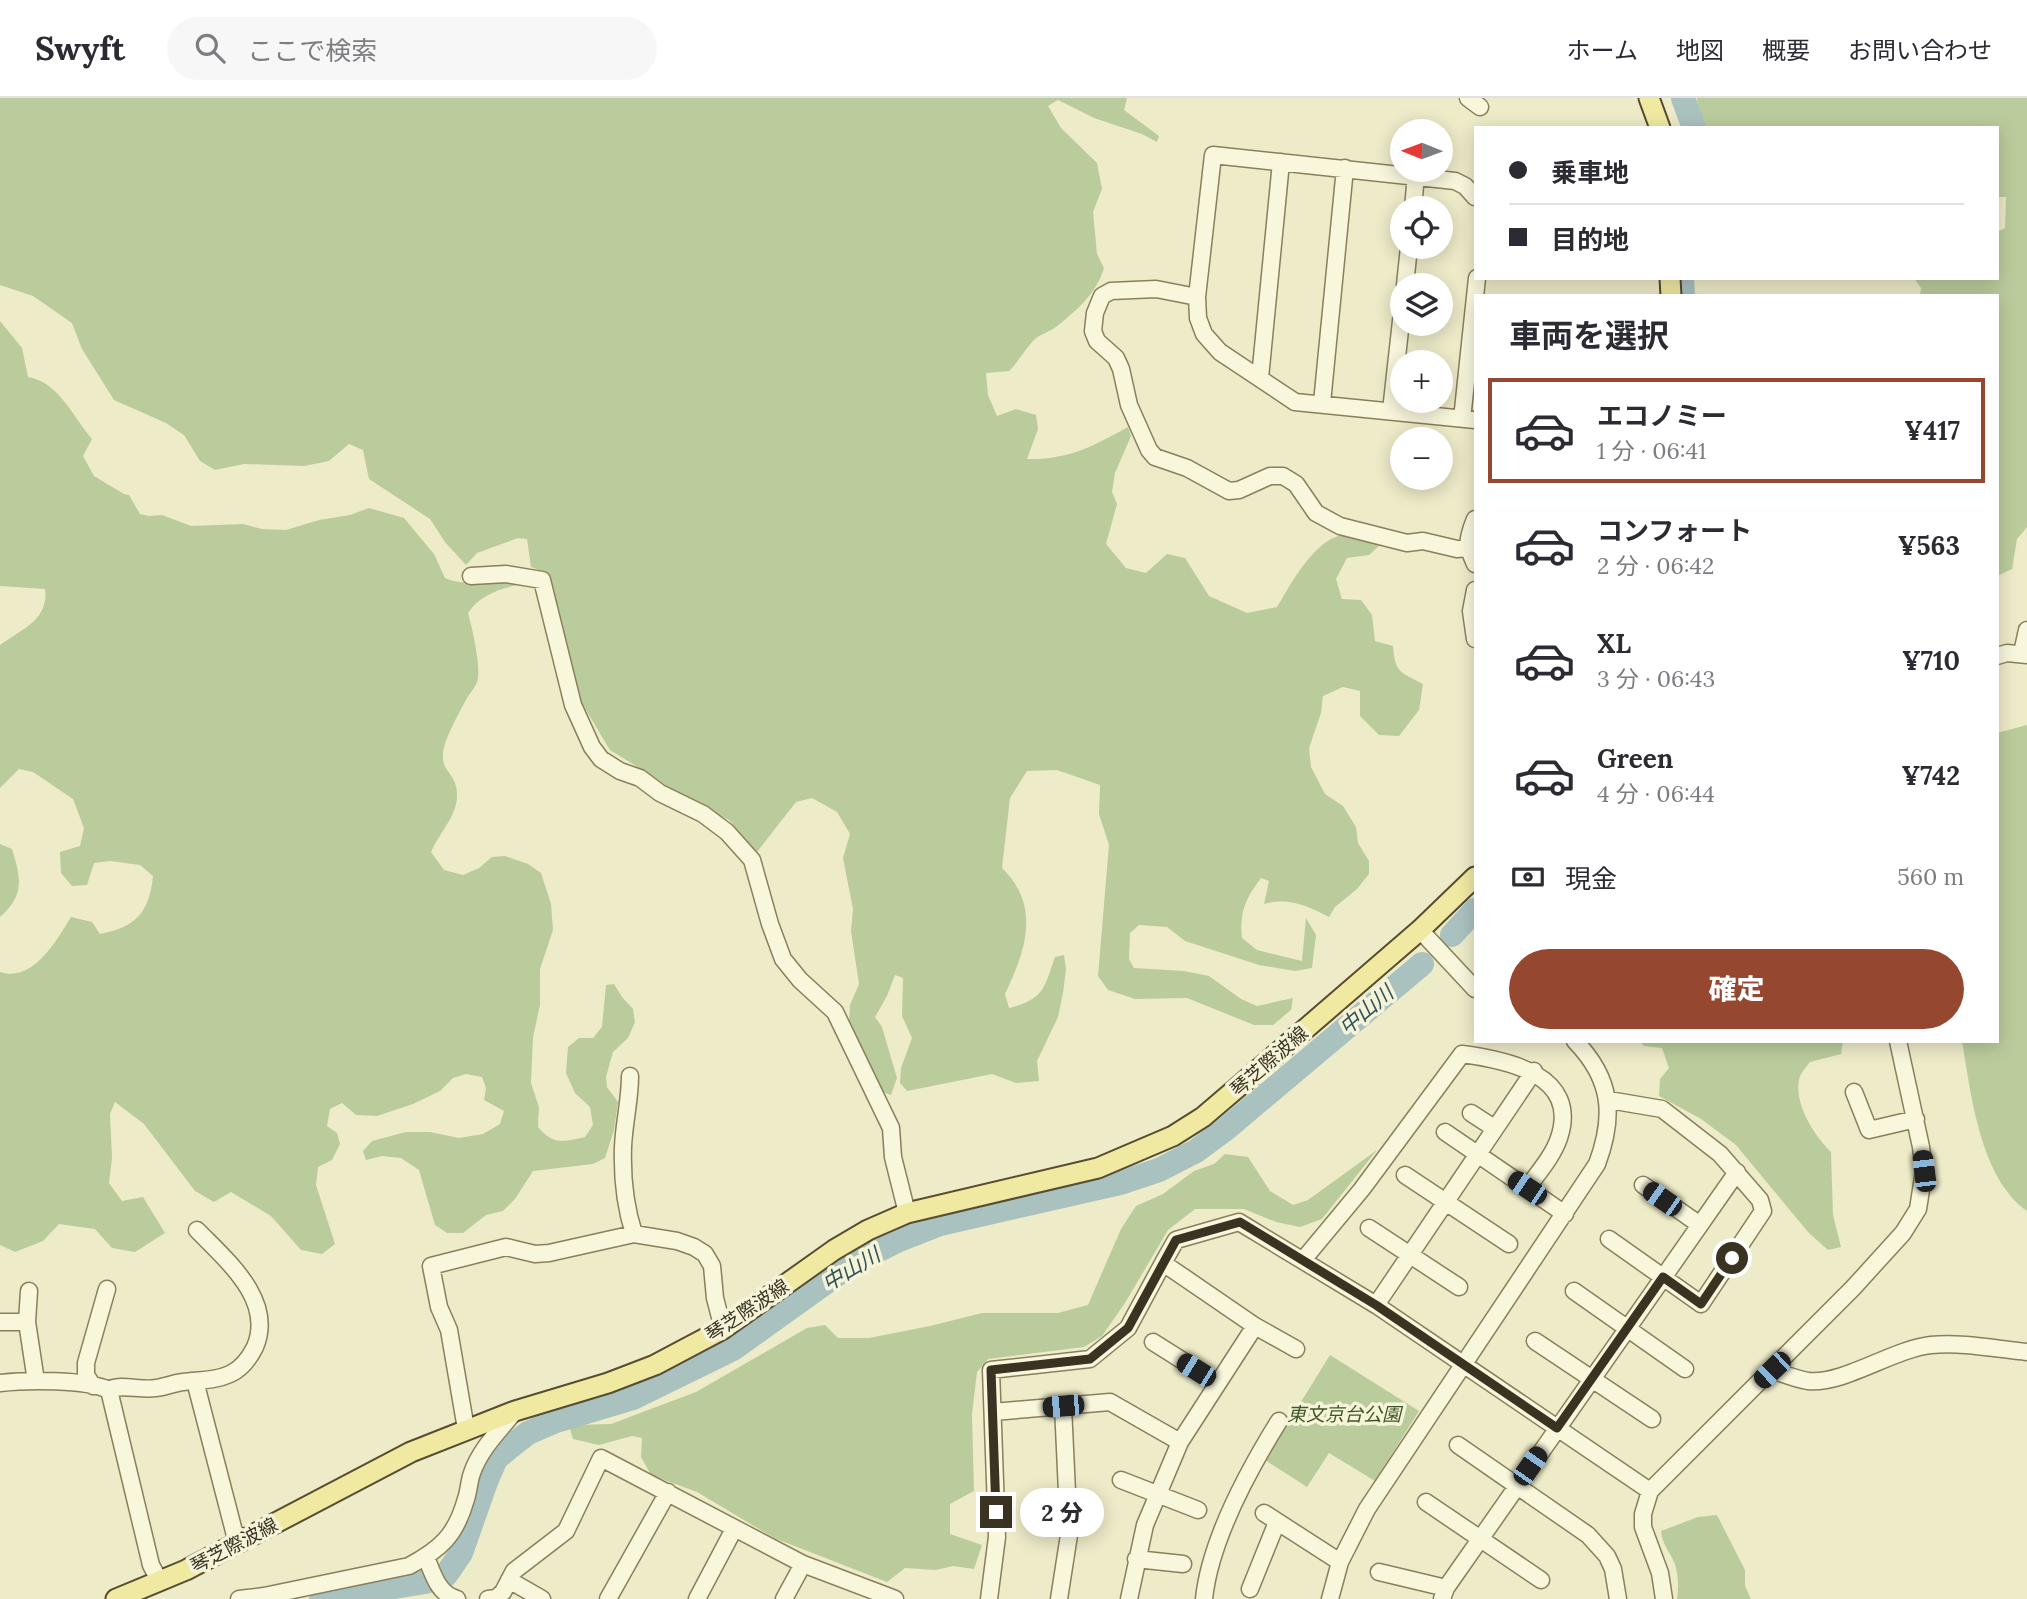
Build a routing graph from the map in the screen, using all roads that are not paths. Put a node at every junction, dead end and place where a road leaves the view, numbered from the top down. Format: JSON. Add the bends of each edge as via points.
{"nodes":[{"id":1,"x":1649,"y":98,"type":"edge"},
{"id":2,"x":1659,"y":126,"type":"edge"},
{"id":3,"x":1281,"y":162,"type":"junction"},
{"id":4,"x":1345,"y":168,"type":"junction"},
{"id":5,"x":1390,"y":172,"type":"edge"},
{"id":6,"x":1453,"y":181,"type":"edge"},
{"id":7,"x":1474,"y":196,"type":"edge"},
{"id":8,"x":1197,"y":297,"type":"junction"},
{"id":9,"x":1474,"y":331,"type":"edge"},
{"id":10,"x":1260,"y":378,"type":"junction"},
{"id":11,"x":1322,"y":403,"type":"junction"},
{"id":12,"x":1390,"y":411,"type":"edge"},
{"id":13,"x":1410,"y":413,"type":"edge"},
{"id":14,"x":1469,"y":419,"type":"edge"},
{"id":15,"x":1474,"y":522,"type":"edge"},
{"id":16,"x":1468,"y":548,"type":"junction"},
{"id":17,"x":1474,"y":562,"type":"edge"},
{"id":18,"x":471,"y":576,"type":"dead end"},
{"id":19,"x":1474,"y":595,"type":"edge"},
{"id":20,"x":2027,"y":630,"type":"edge"},
{"id":21,"x":1474,"y":632,"type":"edge"},
{"id":22,"x":2025,"y":654,"type":"edge"},
{"id":23,"x":1999,"y":656,"type":"edge"},
{"id":24,"x":1474,"y":878,"type":"edge"},
{"id":25,"x":1420,"y":930,"type":"junction"},
{"id":26,"x":1474,"y":988,"type":"edge"},
{"id":27,"x":1577,"y":1043,"type":"edge"},
{"id":28,"x":1898,"y":1043,"type":"edge"},
{"id":29,"x":1534,"y":1072,"type":"junction"},
{"id":30,"x":630,"y":1076,"type":"dead end"},
{"id":31,"x":1854,"y":1092,"type":"dead end"},
{"id":32,"x":1609,"y":1100,"type":"junction"},
{"id":33,"x":1471,"y":1113,"type":"dead end"},
{"id":34,"x":1916,"y":1119,"type":"junction"},
{"id":35,"x":1494,"y":1128,"type":"junction"},
{"id":36,"x":1445,"y":1132,"type":"dead end"},
{"id":37,"x":1476,"y":1154,"type":"junction"},
{"id":38,"x":1737,"y":1172,"type":"junction"},
{"id":39,"x":1405,"y":1175,"type":"dead end"},
{"id":40,"x":1643,"y":1185,"type":"dead end"},
{"id":41,"x":1527,"y":1188,"type":"junction"},
{"id":42,"x":1445,"y":1202,"type":"junction"},
{"id":43,"x":907,"y":1213,"type":"junction"},
{"id":44,"x":1565,"y":1214,"type":"junction"},
{"id":45,"x":1700,"y":1225,"type":"junction"},
{"id":46,"x":1369,"y":1228,"type":"dead end"},
{"id":47,"x":197,"y":1230,"type":"dead end"},
{"id":48,"x":634,"y":1234,"type":"junction"},
{"id":49,"x":1609,"y":1239,"type":"dead end"},
{"id":50,"x":1509,"y":1244,"type":"dead end"},
{"id":51,"x":1410,"y":1255,"type":"junction"},
{"id":52,"x":1303,"y":1260,"type":"junction"},
{"id":53,"x":1163,"y":1263,"type":"junction"},
{"id":54,"x":1663,"y":1277,"type":"junction"},
{"id":55,"x":1459,"y":1287,"type":"dead end"},
{"id":56,"x":107,"y":1289,"type":"dead end"},
{"id":57,"x":29,"y":1291,"type":"dead end"},
{"id":58,"x":1574,"y":1291,"type":"dead end"},
{"id":59,"x":1376,"y":1305,"type":"junction"},
{"id":60,"x":0,"y":1322,"type":"edge"},
{"id":61,"x":27,"y":1322,"type":"junction"},
{"id":62,"x":1255,"y":1326,"type":"junction"},
{"id":63,"x":723,"y":1329,"type":"junction"},
{"id":64,"x":1628,"y":1329,"type":"junction"},
{"id":65,"x":1535,"y":1341,"type":"dead end"},
{"id":66,"x":1153,"y":1342,"type":"dead end"},
{"id":67,"x":1296,"y":1349,"type":"dead end"},
{"id":68,"x":2027,"y":1352,"type":"edge"},
{"id":69,"x":1464,"y":1364,"type":"junction"},
{"id":70,"x":1685,"y":1369,"type":"dead end"},
{"id":71,"x":1772,"y":1370,"type":"junction"},
{"id":72,"x":1593,"y":1380,"type":"junction"},
{"id":73,"x":36,"y":1381,"type":"junction"},
{"id":74,"x":195,"y":1381,"type":"junction"},
{"id":75,"x":0,"y":1383,"type":"edge"},
{"id":76,"x":1218,"y":1383,"type":"junction"},
{"id":77,"x":101,"y":1388,"type":"junction"},
{"id":78,"x":1063,"y":1406,"type":"junction"},
{"id":79,"x":515,"y":1411,"type":"junction"},
{"id":80,"x":993,"y":1412,"type":"junction"},
{"id":81,"x":1652,"y":1419,"type":"dead end"},
{"id":82,"x":1279,"y":1421,"type":"dead end"},
{"id":83,"x":1557,"y":1428,"type":"junction"},
{"id":84,"x":466,"y":1429,"type":"junction"},
{"id":85,"x":1180,"y":1442,"type":"junction"},
{"id":86,"x":1458,"y":1446,"type":"dead end"},
{"id":87,"x":1121,"y":1480,"type":"dead end"},
{"id":88,"x":1517,"y":1485,"type":"junction"},
{"id":89,"x":1650,"y":1491,"type":"junction"},
{"id":90,"x":668,"y":1492,"type":"junction"},
{"id":91,"x":1157,"y":1495,"type":"junction"},
{"id":92,"x":1426,"y":1502,"type":"dead end"},
{"id":93,"x":1198,"y":1510,"type":"dead end"},
{"id":94,"x":734,"y":1528,"type":"junction"},
{"id":95,"x":1480,"y":1539,"type":"junction"},
{"id":96,"x":237,"y":1544,"type":"junction"},
{"id":97,"x":1136,"y":1559,"type":"junction"},
{"id":98,"x":1340,"y":1562,"type":"junction"},
{"id":99,"x":429,"y":1563,"type":"junction"},
{"id":100,"x":803,"y":1563,"type":"junction"},
{"id":101,"x":1183,"y":1564,"type":"dead end"},
{"id":102,"x":1379,"y":1572,"type":"dead end"},
{"id":103,"x":509,"y":1580,"type":"junction"},
{"id":104,"x":1541,"y":1580,"type":"dead end"},
{"id":105,"x":160,"y":1582,"type":"junction"},
{"id":106,"x":1250,"y":1589,"type":"dead end"},
{"id":107,"x":1444,"y":1593,"type":"edge"},
{"id":108,"x":876,"y":1596,"type":"edge"},
{"id":109,"x":117,"y":1599,"type":"edge"},
{"id":110,"x":128,"y":1599,"type":"edge"},
{"id":111,"x":239,"y":1599,"type":"edge"},
{"id":112,"x":457,"y":1599,"type":"edge"},
{"id":113,"x":493,"y":1599,"type":"edge"},
{"id":114,"x":542,"y":1599,"type":"edge"},
{"id":115,"x":608,"y":1599,"type":"edge"},
{"id":116,"x":697,"y":1599,"type":"edge"},
{"id":117,"x":784,"y":1599,"type":"edge"},
{"id":118,"x":895,"y":1599,"type":"edge"},
{"id":119,"x":989,"y":1599,"type":"edge"},
{"id":120,"x":1059,"y":1599,"type":"edge"},
{"id":121,"x":1129,"y":1599,"type":"edge"},
{"id":122,"x":1204,"y":1599,"type":"edge"},
{"id":123,"x":1330,"y":1599,"type":"edge"},
{"id":124,"x":1618,"y":1599,"type":"edge"},
{"id":125,"x":1664,"y":1599,"type":"edge"}],
"edges":[{"from":1,"to":2,"type":"main road"},
{"from":3,"to":4,"type":"street"},
{"from":3,"to":8,"type":"street","via":[[1213,155]]},
{"from":3,"to":10,"type":"street"},
{"from":4,"to":5,"type":"street"},
{"from":4,"to":11,"type":"street"},
{"from":6,"to":7,"type":"street"},
{"from":8,"to":10,"type":"street","via":[[1204,334],[1220,352]]},
{"from":8,"to":16,"type":"street","via":[[1156,289],[1111,291],[1102,296],[1095,313],[1097,341],[1116,358],[1129,405],[1155,457],[1229,491],[1283,476],[1296,484],[1316,513],[1333,523],[1407,543]]},
{"from":9,"to":14,"type":"street"},
{"from":10,"to":11,"type":"street","via":[[1296,402]]},
{"from":11,"to":12,"type":"street"},
{"from":13,"to":14,"type":"street"},
{"from":15,"to":16,"type":"street"},
{"from":16,"to":17,"type":"street"},
{"from":18,"to":43,"type":"street","via":[[506,574],[542,580],[573,705],[601,759],[703,814],[752,860],[783,959],[835,1012],[891,1128],[892,1157]]},
{"from":19,"to":21,"type":"street"},
{"from":20,"to":22,"type":"street"},
{"from":22,"to":23,"type":"street"},
{"from":24,"to":25,"type":"main road","name":"琴芝際波線"},
{"from":25,"to":26,"type":"street"},
{"from":25,"to":43,"type":"main road","name":"琴芝際波線","via":[[1203,1117],[1173,1136],[1098,1168]]},
{"from":27,"to":32,"type":"street","via":[[1594,1066]]},
{"from":28,"to":34,"type":"street"},
{"from":29,"to":35,"type":"street"},
{"from":29,"to":41,"type":"street","via":[[1556,1093],[1561,1127],[1555,1148]]},
{"from":29,"to":52,"type":"street","via":[[1462,1054]]},
{"from":30,"to":48,"type":"street","via":[[623,1147],[627,1212]]},
{"from":31,"to":34,"type":"street","via":[[1869,1129]]},
{"from":32,"to":38,"type":"street","via":[[1662,1109]]},
{"from":32,"to":44,"type":"street","via":[[1608,1128],[1597,1164]]},
{"from":33,"to":35,"type":"street"},
{"from":34,"to":71,"type":"street","via":[[1924,1171],[1918,1209],[1903,1233]]},
{"from":35,"to":37,"type":"street"},
{"from":36,"to":37,"type":"street"},
{"from":37,"to":41,"type":"street"},
{"from":37,"to":42,"type":"street"},
{"from":38,"to":45,"type":"street"},
{"from":38,"to":54,"type":"street","via":[[1760,1200],[1763,1211],[1701,1304]]},
{"from":39,"to":42,"type":"street"},
{"from":40,"to":45,"type":"street"},
{"from":41,"to":44,"type":"street"},
{"from":42,"to":50,"type":"street"},
{"from":42,"to":51,"type":"street"},
{"from":43,"to":63,"type":"main road","name":"琴芝際波線","via":[[834,1250]]},
{"from":44,"to":69,"type":"street"},
{"from":45,"to":54,"type":"street"},
{"from":46,"to":51,"type":"street"},
{"from":47,"to":74,"type":"street","via":[[251,1292],[261,1320],[254,1350],[234,1373]]},
{"from":48,"to":63,"type":"street","via":[[677,1241],[705,1254],[712,1265]]},
{"from":48,"to":84,"type":"street","via":[[549,1253],[506,1247],[431,1266],[449,1330]]},
{"from":49,"to":54,"type":"street"},
{"from":51,"to":55,"type":"street"},
{"from":51,"to":59,"type":"street"},
{"from":52,"to":53,"type":"street","via":[[1240,1222],[1176,1240]]},
{"from":52,"to":59,"type":"street"},
{"from":53,"to":62,"type":"street"},
{"from":53,"to":80,"type":"street","via":[[1128,1328],[1090,1359],[991,1370]]},
{"from":54,"to":64,"type":"street"},
{"from":56,"to":77,"type":"street","via":[[86,1363],[86,1375]]},
{"from":57,"to":61,"type":"street"},
{"from":58,"to":64,"type":"street"},
{"from":59,"to":69,"type":"street"},
{"from":60,"to":61,"type":"street"},
{"from":61,"to":73,"type":"street"},
{"from":62,"to":67,"type":"street"},
{"from":62,"to":76,"type":"street"},
{"from":63,"to":79,"type":"main road","name":"琴芝際波線","via":[[655,1365]]},
{"from":64,"to":70,"type":"street"},
{"from":64,"to":72,"type":"street"},
{"from":65,"to":72,"type":"street"},
{"from":66,"to":76,"type":"street"},
{"from":68,"to":71,"type":"street","via":[[1931,1345],[1824,1380],[1810,1381]]},
{"from":69,"to":83,"type":"street"},
{"from":69,"to":98,"type":"street","via":[[1367,1510]]},
{"from":71,"to":89,"type":"street"},
{"from":72,"to":81,"type":"street"},
{"from":72,"to":83,"type":"street"},
{"from":73,"to":75,"type":"street"},
{"from":73,"to":77,"type":"street"},
{"from":74,"to":77,"type":"street","via":[[157,1388]]},
{"from":74,"to":96,"type":"street"},
{"from":76,"to":85,"type":"street"},
{"from":77,"to":105,"type":"street"},
{"from":78,"to":80,"type":"street"},
{"from":78,"to":85,"type":"street","via":[[1110,1402]]},
{"from":78,"to":120,"type":"street","via":[[1069,1535]]},
{"from":79,"to":84,"type":"main road","name":"琴芝際波線"},
{"from":79,"to":99,"type":"street","via":[[480,1456],[461,1516]]},
{"from":80,"to":119,"type":"street","via":[[997,1537]]},
{"from":82,"to":122,"type":"street","via":[[1234,1504]]},
{"from":83,"to":88,"type":"street"},
{"from":83,"to":89,"type":"street"},
{"from":84,"to":96,"type":"main road","name":"琴芝際波線","via":[[411,1452]]},
{"from":85,"to":91,"type":"street"},
{"from":86,"to":88,"type":"street"},
{"from":87,"to":91,"type":"street"},
{"from":88,"to":95,"type":"street"},
{"from":88,"to":124,"type":"street","via":[[1597,1544],[1613,1569]]},
{"from":89,"to":125,"type":"street","via":[[1643,1527],[1661,1573]]},
{"from":90,"to":94,"type":"street"},
{"from":90,"to":103,"type":"street","via":[[601,1458],[566,1531],[514,1571]]},
{"from":90,"to":115,"type":"street"},
{"from":91,"to":93,"type":"street"},
{"from":91,"to":97,"type":"street"},
{"from":92,"to":95,"type":"street"},
{"from":94,"to":100,"type":"street"},
{"from":94,"to":116,"type":"street"},
{"from":95,"to":104,"type":"street"},
{"from":95,"to":107,"type":"street"},
{"from":96,"to":105,"type":"main road","name":"琴芝際波線"},
{"from":97,"to":101,"type":"street"},
{"from":97,"to":121,"type":"street"},
{"from":98,"to":106,"type":"street","via":[[1271,1518]]},
{"from":98,"to":123,"type":"street"},
{"from":99,"to":111,"type":"street"},
{"from":99,"to":112,"type":"street","via":[[438,1586],[446,1596]]},
{"from":100,"to":108,"type":"street"},
{"from":100,"to":117,"type":"street"},
{"from":102,"to":107,"type":"street"},
{"from":103,"to":113,"type":"street"},
{"from":103,"to":114,"type":"street"},
{"from":105,"to":109,"type":"main road","name":"琴芝際波線"},
{"from":108,"to":118,"type":"street"},
{"from":109,"to":110,"type":"street"}]}
